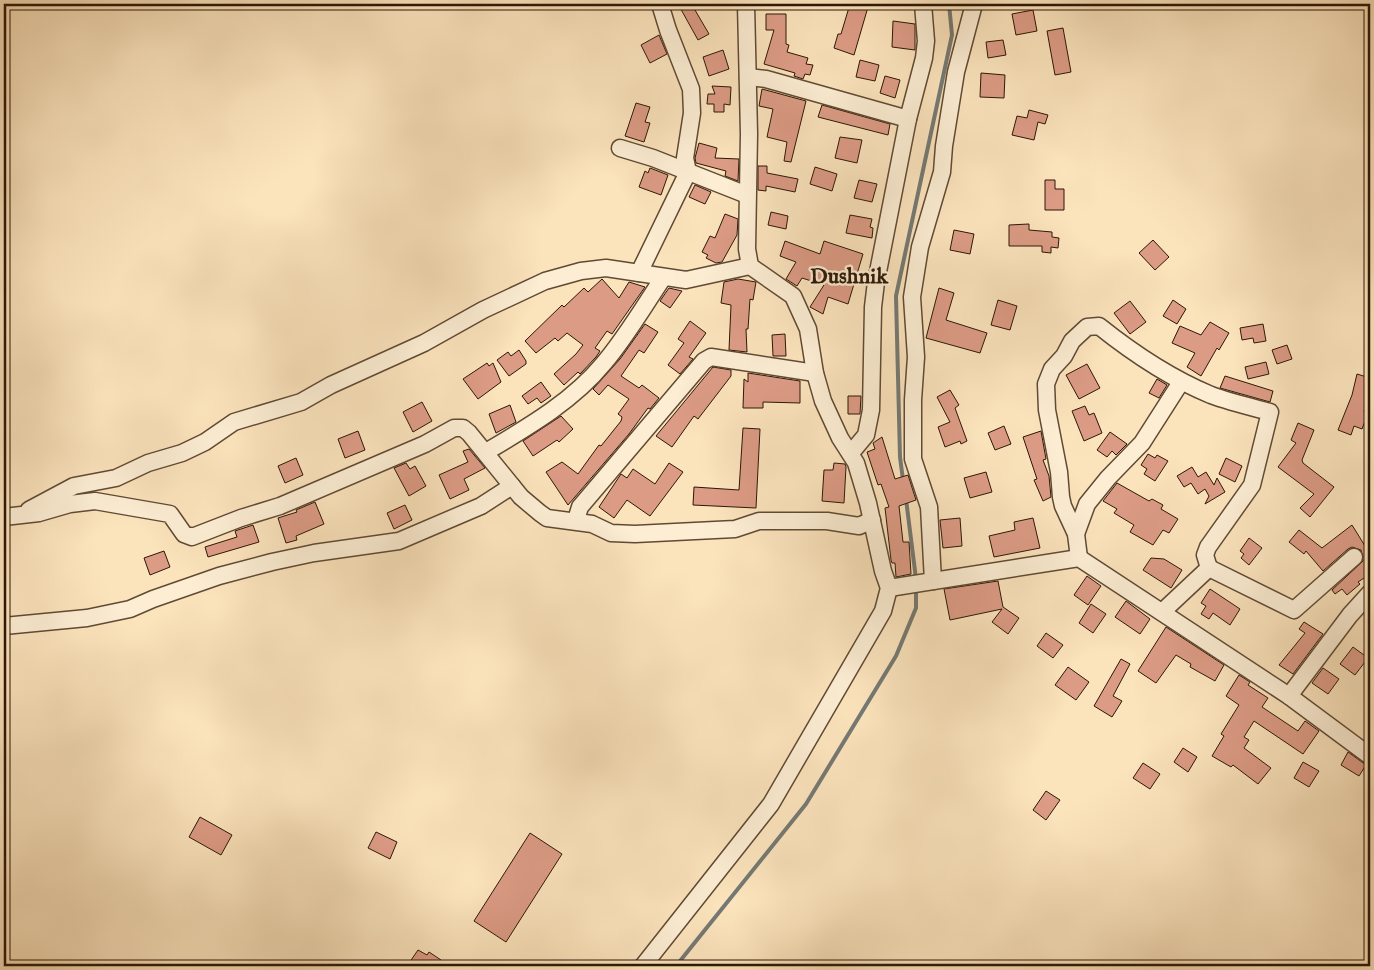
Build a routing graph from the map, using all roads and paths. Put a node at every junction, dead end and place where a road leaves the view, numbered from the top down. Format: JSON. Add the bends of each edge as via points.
{"nodes":[{"id":1,"x":660,"y":4,"type":"edge"},
{"id":2,"x":746,"y":4,"type":"edge"},
{"id":3,"x":923,"y":4,"type":"edge"},
{"id":4,"x":974,"y":4,"type":"edge"},
{"id":5,"x":748,"y":77,"type":"junction"},
{"id":6,"x":908,"y":119,"type":"junction"},
{"id":7,"x":620,"y":148,"type":"dead end"},
{"id":8,"x":688,"y":172,"type":"junction"},
{"id":9,"x":747,"y":195,"type":"junction"},
{"id":10,"x":750,"y":266,"type":"junction"},
{"id":11,"x":639,"y":273,"type":"junction"},
{"id":12,"x":663,"y":278,"type":"junction"},
{"id":13,"x":815,"y":373,"type":"junction"},
{"id":14,"x":1181,"y":382,"type":"junction"},
{"id":15,"x":486,"y":452,"type":"junction"},
{"id":16,"x":851,"y":453,"type":"junction"},
{"id":17,"x":512,"y":486,"type":"junction"},
{"id":18,"x":23,"y":514,"type":"junction"},
{"id":19,"x":4,"y":517,"type":"edge"},
{"id":20,"x":576,"y":520,"type":"junction"},
{"id":21,"x":872,"y":520,"type":"junction"},
{"id":22,"x":1076,"y":534,"type":"junction"},
{"id":23,"x":1354,"y":557,"type":"dead end"},
{"id":24,"x":1079,"y":558,"type":"junction"},
{"id":25,"x":1209,"y":568,"type":"junction"},
{"id":26,"x":922,"y":583,"type":"junction"},
{"id":27,"x":889,"y":588,"type":"junction"},
{"id":28,"x":1370,"y":593,"type":"edge"},
{"id":29,"x":1162,"y":612,"type":"junction"},
{"id":30,"x":4,"y":626,"type":"edge"},
{"id":31,"x":1289,"y":696,"type":"junction"},
{"id":32,"x":1370,"y":756,"type":"edge"},
{"id":33,"x":643,"y":966,"type":"edge"}],
"edges":[{"from":1,"to":8,"type":"street","via":[[691,88],[692,113],[685,158]]},
{"from":2,"to":5,"type":"street"},
{"from":3,"to":6,"type":"street","via":[[926,49]]},
{"from":4,"to":26,"type":"street","via":[[956,72],[942,172],[920,247],[912,296],[916,357],[913,459],[929,507]]},
{"from":5,"to":6,"type":"street","via":[[766,79]]},
{"from":5,"to":9,"type":"street"},
{"from":6,"to":16,"type":"street","via":[[874,299],[872,410],[866,435]]},
{"from":7,"to":8,"type":"street"},
{"from":8,"to":9,"type":"street"},
{"from":8,"to":11,"type":"street"},
{"from":9,"to":10,"type":"street"},
{"from":10,"to":12,"type":"street","via":[[695,279]]},
{"from":10,"to":13,"type":"street","via":[[793,296],[808,329]]},
{"from":11,"to":12,"type":"street"},
{"from":11,"to":18,"type":"street","via":[[597,269],[545,281],[424,343],[331,384],[301,402],[234,422],[182,453],[148,463],[116,478],[74,486]]},
{"from":12,"to":15,"type":"street","via":[[604,363],[533,424]]},
{"from":13,"to":16,"type":"street","via":[[823,401],[840,438]]},
{"from":13,"to":20,"type":"street","via":[[712,357],[704,360],[580,507]]},
{"from":14,"to":22,"type":"street","via":[[1142,443],[1087,504]]},
{"from":14,"to":22,"type":"street","via":[[1135,354],[1099,326],[1087,327],[1072,341],[1052,369],[1046,384],[1047,410],[1062,506]]},
{"from":14,"to":25,"type":"street","via":[[1212,396],[1270,412],[1252,485],[1208,547],[1205,556]]},
{"from":15,"to":17,"type":"street"},
{"from":15,"to":18,"type":"street","via":[[463,428],[454,428],[425,444],[280,506],[192,537],[184,534],[170,514],[104,502],[70,504]]},
{"from":16,"to":21,"type":"street"},
{"from":17,"to":20,"type":"street","via":[[520,497],[547,518]]},
{"from":17,"to":30,"type":"street","via":[[481,506],[399,541],[314,553],[228,574],[152,598],[130,609],[88,618]]},
{"from":18,"to":19,"type":"street"},
{"from":20,"to":21,"type":"street","via":[[600,526],[611,533],[635,534],[735,529],[759,521],[827,521],[859,526]]},
{"from":21,"to":27,"type":"street"},
{"from":22,"to":24,"type":"street"},
{"from":23,"to":25,"type":"street","via":[[1294,610]]},
{"from":24,"to":26,"type":"street"},
{"from":24,"to":29,"type":"street"},
{"from":25,"to":29,"type":"street"},
{"from":26,"to":27,"type":"street"},
{"from":27,"to":33,"type":"street","via":[[883,611],[771,804]]},
{"from":28,"to":31,"type":"street"},
{"from":29,"to":31,"type":"street"},
{"from":31,"to":32,"type":"street"}]}
